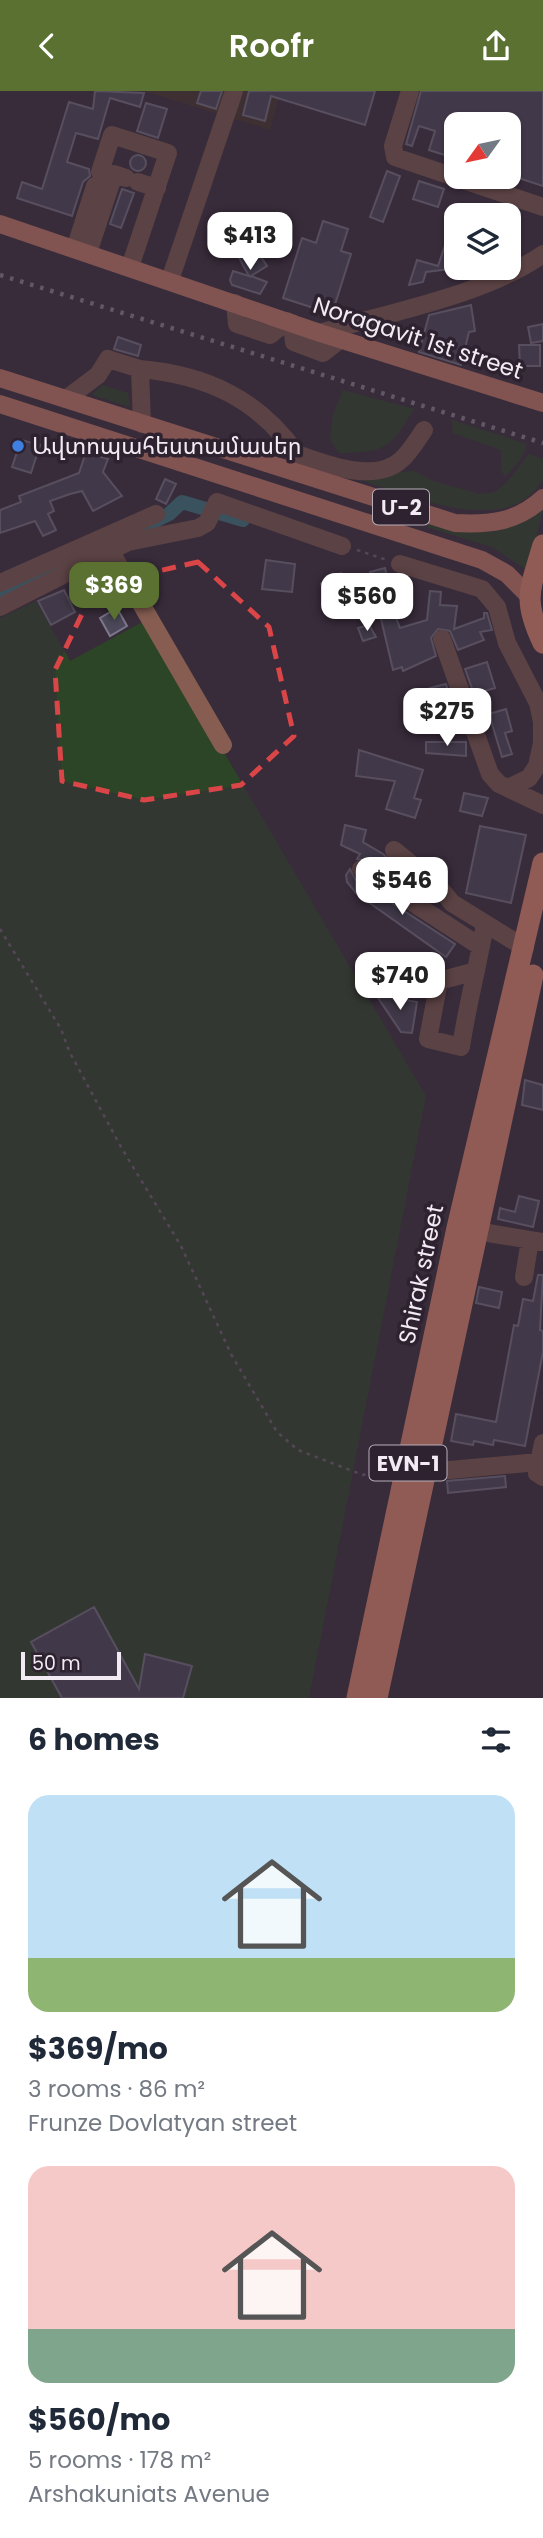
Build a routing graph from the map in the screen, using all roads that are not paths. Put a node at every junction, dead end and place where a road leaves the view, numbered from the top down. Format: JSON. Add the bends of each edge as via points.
{"nodes":[{"id":1,"x":234,"y":91,"type":"edge"},
{"id":2,"x":410,"y":91,"type":"edge"},
{"id":3,"x":157,"y":188,"type":"junction"},
{"id":4,"x":543,"y":207,"type":"edge"},
{"id":5,"x":0,"y":224,"type":"edge"},
{"id":6,"x":82,"y":251,"type":"junction"},
{"id":7,"x":543,"y":254,"type":"edge"},
{"id":8,"x":130,"y":267,"type":"junction"},
{"id":9,"x":170,"y":280,"type":"junction"},
{"id":10,"x":289,"y":322,"type":"junction"},
{"id":11,"x":320,"y":333,"type":"junction"},
{"id":12,"x":341,"y":339,"type":"junction"},
{"id":13,"x":140,"y":369,"type":"junction"},
{"id":14,"x":0,"y":378,"type":"edge"},
{"id":15,"x":66,"y":399,"type":"junction"},
{"id":16,"x":543,"y":403,"type":"edge"},
{"id":17,"x":0,"y":404,"type":"edge"},
{"id":18,"x":142,"y":424,"type":"junction"},
{"id":19,"x":424,"y":430,"type":"dead end"},
{"id":20,"x":294,"y":463,"type":"junction"},
{"id":21,"x":260,"y":489,"type":"junction"},
{"id":22,"x":543,"y":498,"type":"edge"},
{"id":23,"x":251,"y":513,"type":"junction"},
{"id":24,"x":156,"y":514,"type":"dead end"},
{"id":25,"x":342,"y":545,"type":"road end"},
{"id":26,"x":543,"y":545,"type":"edge"},
{"id":27,"x":111,"y":552,"type":"junction"},
{"id":28,"x":400,"y":564,"type":"road end"},
{"id":29,"x":0,"y":583,"type":"edge"},
{"id":30,"x":528,"y":595,"type":"junction"},
{"id":31,"x":0,"y":607,"type":"edge"},
{"id":32,"x":442,"y":639,"type":"dead end"},
{"id":33,"x":543,"y":643,"type":"edge"},
{"id":34,"x":223,"y":745,"type":"dead end"},
{"id":35,"x":508,"y":788,"type":"junction"},
{"id":36,"x":543,"y":805,"type":"edge"},
{"id":37,"x":394,"y":850,"type":"dead end"},
{"id":38,"x":543,"y":863,"type":"edge"},
{"id":39,"x":361,"y":869,"type":"dead end"},
{"id":40,"x":485,"y":925,"type":"junction"},
{"id":41,"x":543,"y":929,"type":"edge"},
{"id":42,"x":481,"y":947,"type":"junction"},
{"id":43,"x":524,"y":948,"type":"junction"},
{"id":44,"x":476,"y":971,"type":"dead end"},
{"id":45,"x":476,"y":1231,"type":"junction"},
{"id":46,"x":537,"y":1241,"type":"edge"},
{"id":47,"x":524,"y":1277,"type":"dead end"},
{"id":48,"x":543,"y":1443,"type":"edge"},
{"id":49,"x":417,"y":1465,"type":"junction"},
{"id":50,"x":540,"y":1469,"type":"edge"},
{"id":51,"x":358,"y":1698,"type":"edge"},
{"id":52,"x":377,"y":1698,"type":"edge"}],
"edges":[{"from":1,"to":9,"type":"street"},
{"from":2,"to":4,"type":"street","via":[[393,146],[395,157]]},
{"from":3,"to":6,"type":"street","via":[[114,174]]},
{"from":3,"to":6,"type":"street","via":[[168,153],[112,135]]},
{"from":3,"to":8,"type":"street"},
{"from":5,"to":6,"type":"main road","name":"Noragavit 1st street"},
{"from":6,"to":8,"type":"main road","name":"Noragavit 1st street"},
{"from":7,"to":11,"type":"street","via":[[489,283]]},
{"from":8,"to":9,"type":"main road","name":"Noragavit 1st street"},
{"from":9,"to":10,"type":"main road","name":"Noragavit 1st street"},
{"from":10,"to":11,"type":"main road","name":"Noragavit 1st street"},
{"from":10,"to":12,"type":"street","via":[[294,342],[323,353]]},
{"from":11,"to":12,"type":"main road","name":"Noragavit 1st street"},
{"from":12,"to":16,"type":"main road","name":"Noragavit 1st street"},
{"from":13,"to":15,"type":"street","via":[[108,359],[98,375]]},
{"from":13,"to":18,"type":"street"},
{"from":13,"to":20,"type":"street","via":[[171,372],[238,396],[278,429]]},
{"from":14,"to":15,"type":"main road","number":"Մ-2"},
{"from":15,"to":18,"type":"main road","number":"Մ-2"},
{"from":17,"to":21,"type":"main road","number":"Մ-2"},
{"from":18,"to":20,"type":"main road","number":"Մ-2"},
{"from":19,"to":20,"type":"street","via":[[400,461],[386,470]]},
{"from":20,"to":22,"type":"main road","number":"Մ-2","via":[[455,523],[503,522],[530,510]]},
{"from":21,"to":23,"type":"street"},
{"from":21,"to":30,"type":"main road","number":"Մ-2","via":[[482,560],[507,574]]},
{"from":23,"to":25,"type":"street"},
{"from":23,"to":27,"type":"street","via":[[222,502],[198,528],[136,540]]},
{"from":24,"to":29,"type":"street"},
{"from":26,"to":30,"type":"highway"},
{"from":27,"to":31,"type":"street"},
{"from":27,"to":34,"type":"street"},
{"from":28,"to":35,"type":"street","via":[[482,589],[497,607],[507,643],[538,702],[542,722],[537,766],[529,778]]},
{"from":30,"to":33,"type":"highway","via":[[531,617]]},
{"from":32,"to":35,"type":"street","via":[[485,763],[490,774]]},
{"from":35,"to":36,"type":"street"},
{"from":37,"to":40,"type":"street","via":[[452,903]]},
{"from":38,"to":43,"type":"highway","name":"Shirak street","number":"EVN-1"},
{"from":39,"to":42,"type":"street"},
{"from":40,"to":42,"type":"street"},
{"from":40,"to":43,"type":"street"},
{"from":41,"to":45,"type":"highway","name":"Shirak street","number":"EVN-1"},
{"from":42,"to":44,"type":"street"},
{"from":43,"to":49,"type":"highway","name":"Shirak street","number":"EVN-1","via":[[457,1228]]},
{"from":45,"to":46,"type":"street"},
{"from":45,"to":49,"type":"highway","name":"Shirak street","number":"EVN-1"},
{"from":46,"to":47,"type":"street"},
{"from":48,"to":50,"type":"street"},
{"from":49,"to":50,"type":"street","via":[[450,1470]]},
{"from":49,"to":51,"type":"highway","name":"Shirak street","number":"EVN-1"},
{"from":49,"to":52,"type":"highway","name":"Shirak street","number":"EVN-1"}]}
